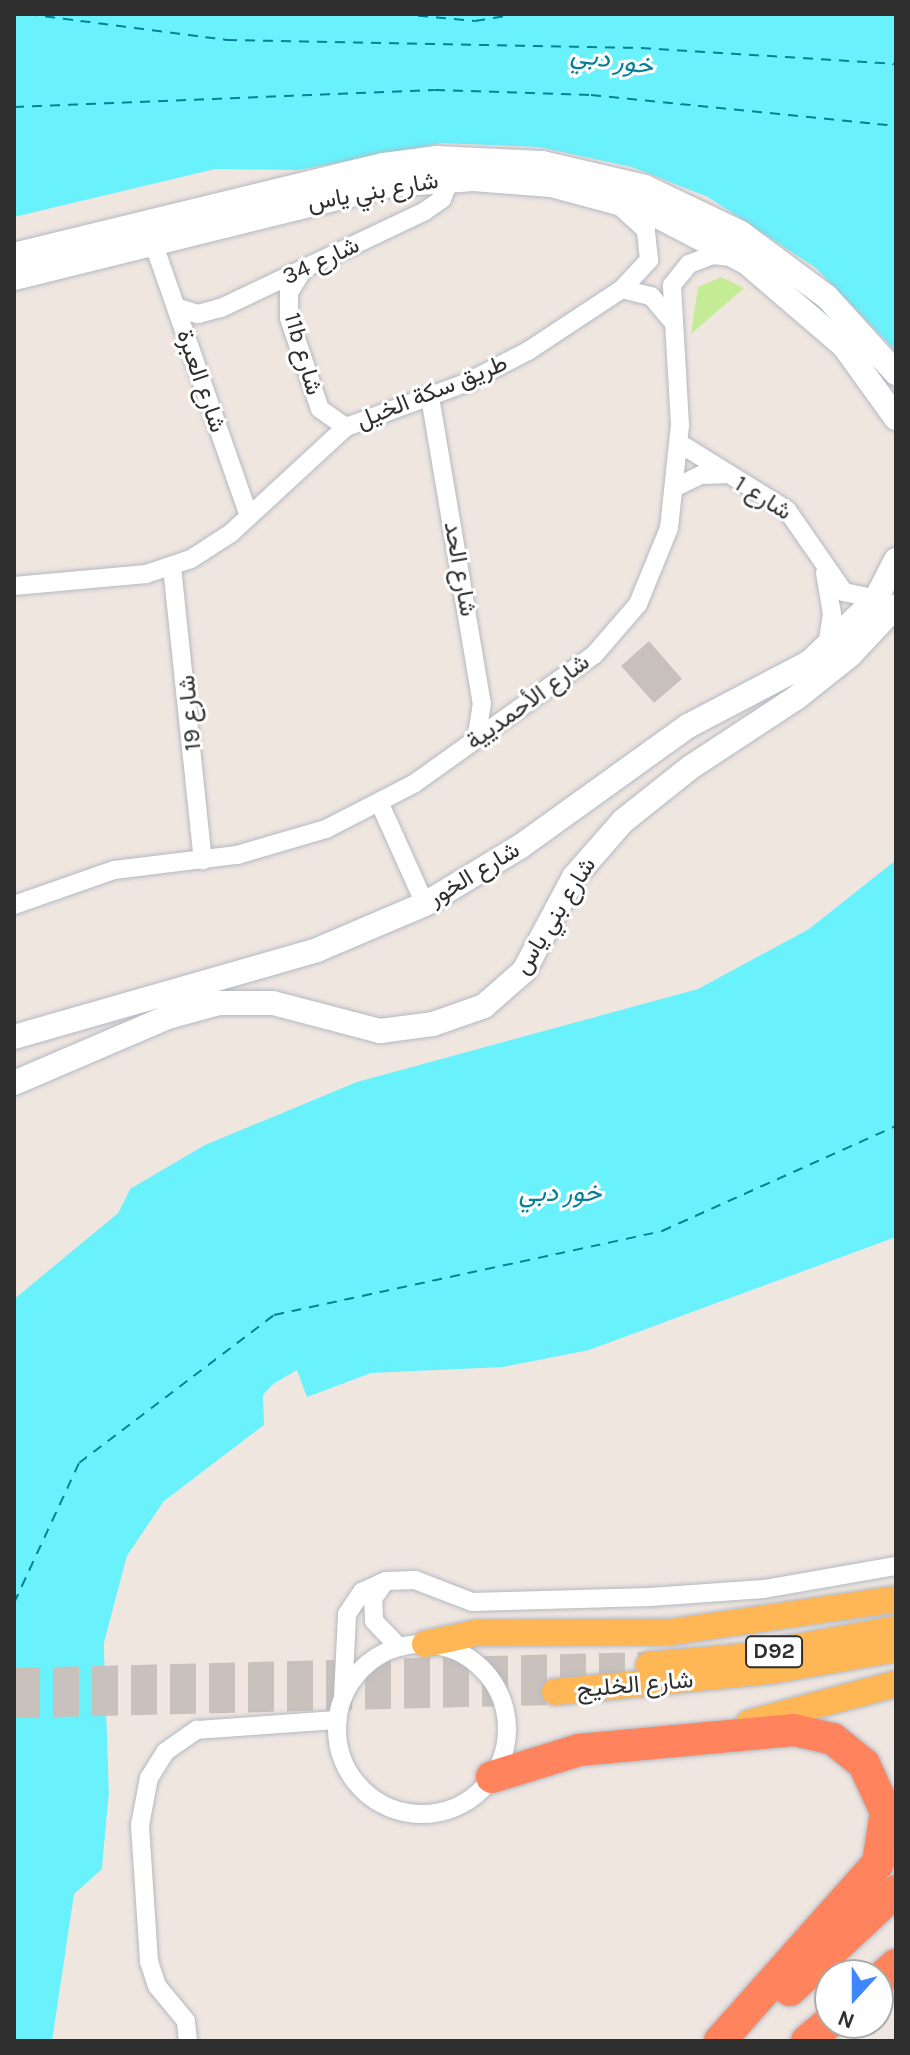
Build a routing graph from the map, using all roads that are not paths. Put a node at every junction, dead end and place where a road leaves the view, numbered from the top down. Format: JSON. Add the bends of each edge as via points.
{"nodes":[{"id":1,"x":450,"y":179,"type":"junction"},
{"id":2,"x":612,"y":200,"type":"junction"},
{"id":3,"x":154,"y":245,"type":"junction"},
{"id":4,"x":14,"y":255,"type":"edge"},
{"id":5,"x":746,"y":262,"type":"junction"},
{"id":6,"x":303,"y":269,"type":"junction"},
{"id":7,"x":14,"y":278,"type":"edge"},
{"id":8,"x":622,"y":289,"type":"junction"},
{"id":9,"x":176,"y":307,"type":"junction"},
{"id":10,"x":670,"y":319,"type":"junction"},
{"id":11,"x":896,"y":373,"type":"edge"},
{"id":12,"x":430,"y":397,"type":"junction"},
{"id":13,"x":896,"y":418,"type":"edge"},
{"id":14,"x":346,"y":427,"type":"junction"},
{"id":15,"x":679,"y":443,"type":"junction"},
{"id":16,"x":724,"y":474,"type":"junction"},
{"id":17,"x":676,"y":487,"type":"junction"},
{"id":18,"x":249,"y":516,"type":"junction"},
{"id":19,"x":896,"y":560,"type":"edge"},
{"id":20,"x":825,"y":566,"type":"junction"},
{"id":21,"x":172,"y":567,"type":"junction"},
{"id":22,"x":14,"y":586,"type":"edge"},
{"id":23,"x":886,"y":602,"type":"edge"},
{"id":24,"x":825,"y":650,"type":"junction"},
{"id":25,"x":706,"y":715,"type":"junction"},
{"id":26,"x":476,"y":740,"type":"junction"},
{"id":27,"x":723,"y":746,"type":"junction"},
{"id":28,"x":380,"y":804,"type":"junction"},
{"id":29,"x":203,"y":860,"type":"junction"},
{"id":30,"x":425,"y":904,"type":"junction"},
{"id":31,"x":14,"y":905,"type":"edge"},
{"id":32,"x":14,"y":1037,"type":"edge"},
{"id":33,"x":14,"y":1083,"type":"edge"},
{"id":34,"x":896,"y":1566,"type":"edge"},
{"id":35,"x":386,"y":1581,"type":"junction"},
{"id":36,"x":896,"y":1599,"type":"edge"},
{"id":37,"x":896,"y":1629,"type":"edge"},
{"id":38,"x":412,"y":1646,"type":"junction"},
{"id":39,"x":896,"y":1649,"type":"edge"},
{"id":40,"x":896,"y":1664,"type":"edge"},
{"id":41,"x":649,"y":1665,"type":"tunnel mouth"},
{"id":42,"x":716,"y":1678,"type":"junction"},
{"id":43,"x":896,"y":1684,"type":"edge"},
{"id":44,"x":555,"y":1692,"type":"tunnel mouth"},
{"id":45,"x":343,"y":1697,"type":"junction"},
{"id":46,"x":338,"y":1720,"type":"junction"},
{"id":47,"x":676,"y":1742,"type":"junction"},
{"id":48,"x":492,"y":1777,"type":"junction"},
{"id":49,"x":896,"y":1891,"type":"edge"},
{"id":50,"x":188,"y":2041,"type":"edge"},
{"id":51,"x":723,"y":2041,"type":"edge"}],
"edges":[{"from":1,"to":2,"type":"main road","name":"شارع بني ياس","via":[[525,182]]},
{"from":1,"to":3,"type":"main road","name":"شارع بني ياس","via":[[358,191]]},
{"from":1,"to":6,"type":"street","name":"شارع 34","via":[[442,199],[425,211]]},
{"from":2,"to":5,"type":"main road","name":"شارع بني ياس","via":[[682,226]]},
{"from":2,"to":8,"type":"street","name":"طريق سكة الخيل","via":[[646,230],[651,250]]},
{"from":3,"to":7,"type":"main road","name":"شارع بني ياس"},
{"from":3,"to":9,"type":"street","name":"شارع العبرة"},
{"from":4,"to":11,"type":"main road","name":"شارع بني ياس","via":[[384,165],[436,158],[542,163],[645,187],[741,233],[827,297]]},
{"from":5,"to":10,"type":"street","name":"شارع الأحمديية","via":[[712,255],[689,264],[672,285]]},
{"from":5,"to":13,"type":"main road","name":"شارع بني ياس","via":[[844,346]]},
{"from":6,"to":9,"type":"street","name":"شارع 34","via":[[210,313]]},
{"from":6,"to":14,"type":"street","name":"11b شارع","via":[[289,292],[289,318],[320,409]]},
{"from":8,"to":10,"type":"street","via":[[651,296]]},
{"from":8,"to":12,"type":"street","name":"طريق سكة الخيل","via":[[504,365]]},
{"from":9,"to":18,"type":"street","name":"شارع العبرة"},
{"from":10,"to":15,"type":"street","name":"شارع الأحمديية"},
{"from":12,"to":14,"type":"street","name":"طريق سكة الخيل"},
{"from":12,"to":26,"type":"street","name":"شارع الحد","via":[[482,703]]},
{"from":14,"to":18,"type":"street","name":"طريق سكة الخيل"},
{"from":15,"to":16,"type":"street","name":"شارع 1"},
{"from":15,"to":17,"type":"street","name":"شارع الأحمديية"},
{"from":16,"to":17,"type":"street","name":"شارع 1","via":[[694,477]]},
{"from":16,"to":20,"type":"street","name":"شارع 1","via":[[787,510]]},
{"from":17,"to":26,"type":"street","name":"شارع الأحمديية","via":[[658,568],[627,621],[567,678]]},
{"from":18,"to":21,"type":"street","name":"طريق سكة الخيل","via":[[212,547]]},
{"from":19,"to":23,"type":"main road","name":"شارع بني ياس"},
{"from":20,"to":23,"type":"street","name":"شارع 1","via":[[844,592]]},
{"from":20,"to":24,"type":"street","name":"شارع 1","via":[[832,614]]},
{"from":21,"to":22,"type":"street","name":"طريق سكة الخيل"},
{"from":21,"to":29,"type":"street","name":"شارع 19"},
{"from":23,"to":24,"type":"main road","name":"شارع الخور"},
{"from":23,"to":27,"type":"main road","name":"شارع بني ياس","via":[[838,664]]},
{"from":24,"to":25,"type":"main road","name":"شارع الخور","via":[[776,682]]},
{"from":25,"to":27,"type":"main road"},
{"from":25,"to":30,"type":"main road","name":"شارع الخور","via":[[510,853]]},
{"from":26,"to":28,"type":"street","name":"شارع الأحمديية"},
{"from":27,"to":33,"type":"main road","name":"شارع بني ياس","via":[[623,821],[574,877],[524,971],[507,990],[459,1018],[380,1031],[273,1003],[219,1003],[168,1017]]},
{"from":28,"to":29,"type":"street","name":"شارع الأحمديية","via":[[271,847]]},
{"from":28,"to":30,"type":"street"},
{"from":29,"to":31,"type":"street","name":"شارع الأحمديية","via":[[114,870]]},
{"from":30,"to":32,"type":"main road","name":"شارع الخور","via":[[317,950]]},
{"from":34,"to":35,"type":"street","via":[[764,1589],[650,1597],[472,1602],[415,1580]]},
{"from":35,"to":38,"type":"street","via":[[376,1592],[372,1614],[381,1634]]},
{"from":35,"to":45,"type":"street","via":[[362,1592],[347,1614]]},
{"from":36,"to":38,"type":"main road","via":[[683,1631],[476,1633]]},
{"from":37,"to":41,"type":"main road","name":"شارع الخليج","number":"D92","via":[[786,1650]]},
{"from":38,"to":45,"type":"street","via":[[365,1666]]},
{"from":38,"to":48,"type":"street","via":[[473,1661],[498,1691],[507,1729]]},
{"from":39,"to":42,"type":"main road","name":"شارع الخليج"},
{"from":40,"to":42,"type":"main road","name":"شارع الخليج"},
{"from":42,"to":44,"type":"main road","name":"شارع الخليج","number":"D92"},
{"from":43,"to":47,"type":"main road"},
{"from":45,"to":46,"type":"street"},
{"from":46,"to":48,"type":"street","via":[[350,1773],[388,1806],[438,1812],[472,1797]]},
{"from":46,"to":50,"type":"street","via":[[197,1730],[165,1752],[149,1778],[140,1825],[149,1961],[157,1986],[186,2021]]},
{"from":47,"to":48,"type":"highway","via":[[567,1752]]},
{"from":47,"to":51,"type":"highway","via":[[794,1730],[820,1735],[864,1764],[886,1812],[883,1851],[872,1875]]},
{"from":49,"to":51,"type":"highway","via":[[811,1972]]}]}
